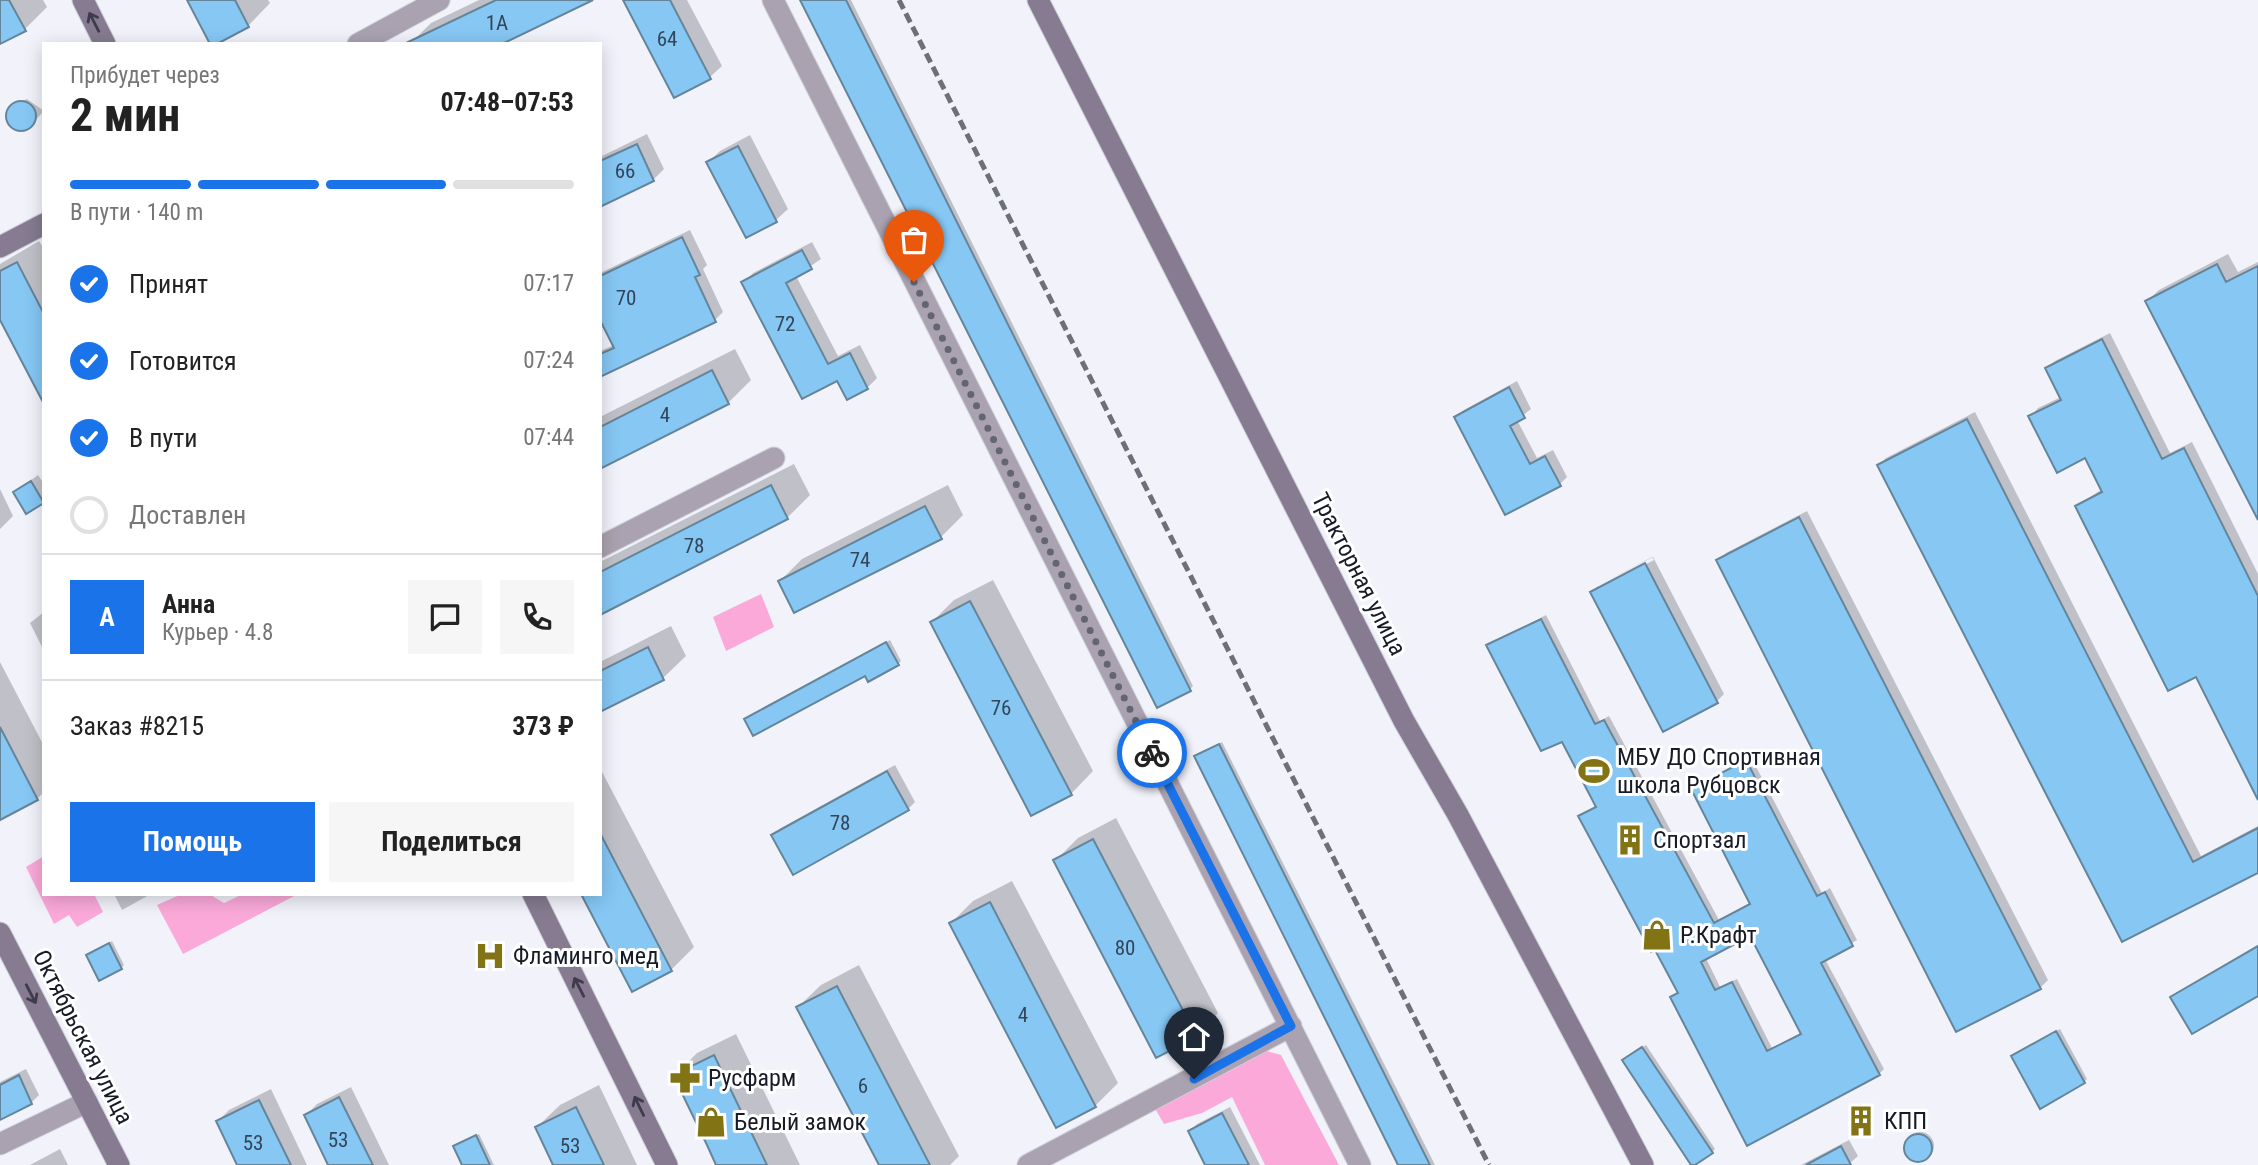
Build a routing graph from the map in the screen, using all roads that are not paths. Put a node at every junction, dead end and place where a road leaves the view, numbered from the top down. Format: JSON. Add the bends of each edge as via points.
{"nodes":[{"id":1,"x":83,"y":0,"type":"edge"},
{"id":2,"x":439,"y":0,"type":"edge"},
{"id":3,"x":773,"y":0,"type":"edge"},
{"id":4,"x":1038,"y":0,"type":"edge"},
{"id":5,"x":104,"y":42,"type":"edge"},
{"id":6,"x":362,"y":42,"type":"edge"},
{"id":7,"x":42,"y":225,"type":"edge"},
{"id":8,"x":0,"y":247,"type":"edge"},
{"id":9,"x":774,"y":458,"type":"dead end"},
{"id":10,"x":602,"y":546,"type":"edge"},
{"id":11,"x":534,"y":896,"type":"edge"},
{"id":12,"x":0,"y":933,"type":"edge"},
{"id":13,"x":1291,"y":1026,"type":"junction"},
{"id":14,"x":87,"y":1101,"type":"junction"},
{"id":15,"x":0,"y":1144,"type":"edge"},
{"id":16,"x":119,"y":1165,"type":"edge"},
{"id":17,"x":667,"y":1165,"type":"edge"},
{"id":18,"x":1028,"y":1165,"type":"edge"},
{"id":19,"x":1360,"y":1165,"type":"edge"},
{"id":20,"x":1643,"y":1165,"type":"edge"}],
"edges":[{"from":5,"to":1,"type":"street","one_way":true},
{"from":2,"to":6,"type":"street"},
{"from":3,"to":13,"type":"street"},
{"from":4,"to":20,"type":"street","name":"Тракторная улица","via":[[1404,721]]},
{"from":7,"to":8,"type":"street"},
{"from":9,"to":10,"type":"street"},
{"from":17,"to":11,"type":"street","one_way":true},
{"from":12,"to":14,"type":"street","name":"Октябрьская улица","one_way":true},
{"from":13,"to":18,"type":"street"},
{"from":13,"to":19,"type":"street"},
{"from":14,"to":15,"type":"street"},
{"from":14,"to":16,"type":"street","name":"Октябрьская улица"}]}
